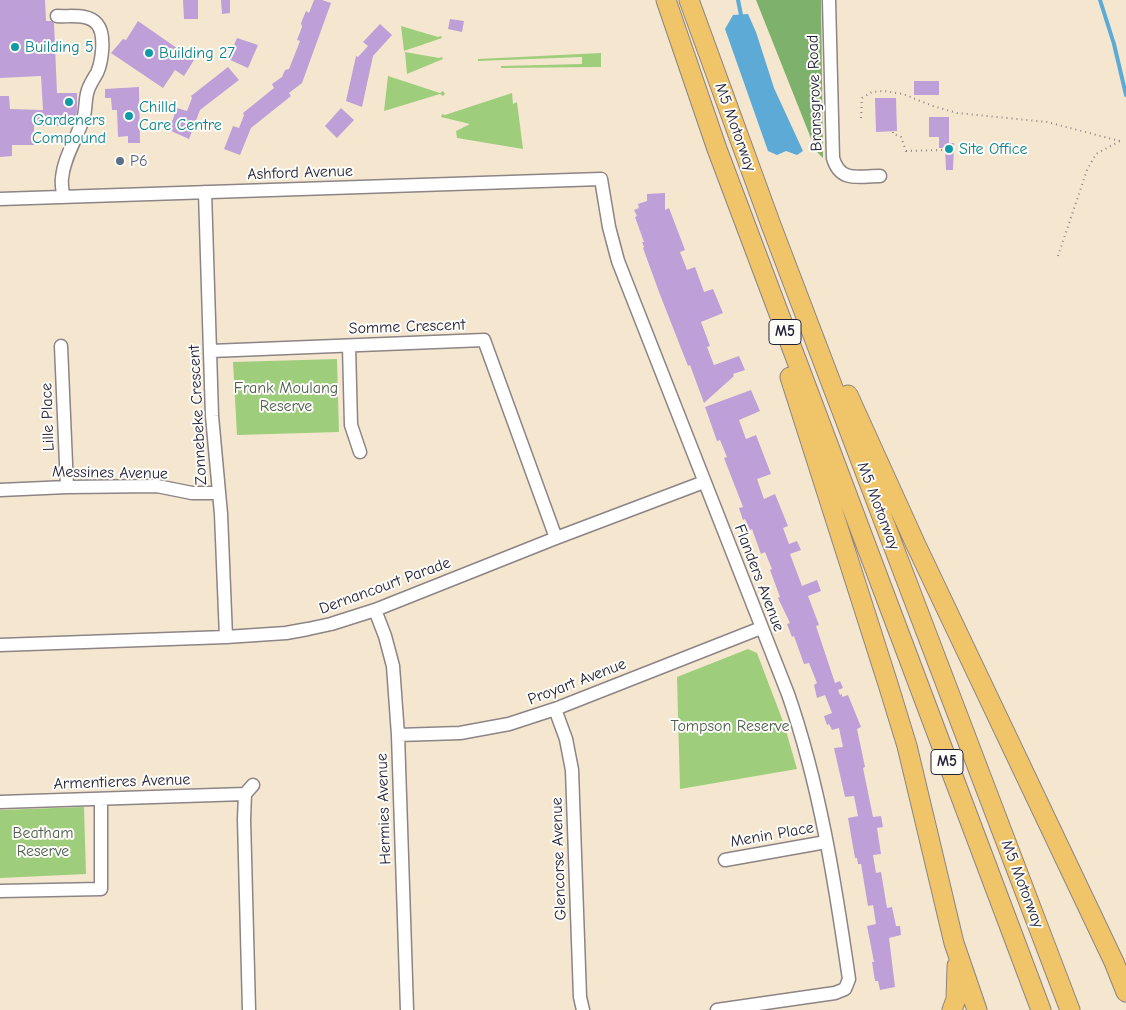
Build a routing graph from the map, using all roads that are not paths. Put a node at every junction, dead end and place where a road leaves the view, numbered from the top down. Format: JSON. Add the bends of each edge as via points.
{"nodes":[{"id":1,"x":666,"y":0,"type":"edge"},
{"id":2,"x":689,"y":0,"type":"edge"},
{"id":3,"x":829,"y":0,"type":"edge"},
{"id":4,"x":57,"y":16,"type":"dead end"},
{"id":5,"x":717,"y":149,"type":"junction"},
{"id":6,"x":880,"y":176,"type":"dead end"},
{"id":7,"x":601,"y":179,"type":"joint"},
{"id":8,"x":205,"y":192,"type":"junction"},
{"id":9,"x":63,"y":197,"type":"junction"},
{"id":10,"x":0,"y":199,"type":"edge"},
{"id":11,"x":771,"y":225,"type":"junction"},
{"id":12,"x":62,"y":346,"type":"dead end"},
{"id":13,"x":349,"y":346,"type":"junction"},
{"id":14,"x":211,"y":351,"type":"junction"},
{"id":15,"x":360,"y":452,"type":"dead end"},
{"id":16,"x":704,"y":482,"type":"junction"},
{"id":17,"x":68,"y":487,"type":"junction"},
{"id":18,"x":0,"y":490,"type":"edge"},
{"id":19,"x":219,"y":493,"type":"junction"},
{"id":20,"x":556,"y":538,"type":"junction"},
{"id":21,"x":375,"y":610,"type":"junction"},
{"id":22,"x":761,"y":628,"type":"junction"},
{"id":23,"x":226,"y":637,"type":"junction"},
{"id":24,"x":0,"y":645,"type":"edge"},
{"id":25,"x":555,"y":709,"type":"junction"},
{"id":26,"x":398,"y":735,"type":"junction"},
{"id":27,"x":101,"y":799,"type":"junction"},
{"id":28,"x":0,"y":802,"type":"edge"},
{"id":29,"x":826,"y":842,"type":"junction"},
{"id":30,"x":725,"y":860,"type":"dead end"},
{"id":31,"x":0,"y":891,"type":"edge"},
{"id":32,"x":954,"y":943,"type":"junction"},
{"id":33,"x":1114,"y":962,"type":"junction"},
{"id":34,"x":1126,"y":978,"type":"edge"},
{"id":35,"x":1126,"y":992,"type":"edge"},
{"id":36,"x":249,"y":1010,"type":"edge"},
{"id":37,"x":406,"y":1010,"type":"edge"},
{"id":38,"x":584,"y":1010,"type":"edge"},
{"id":39,"x":718,"y":1010,"type":"edge"},
{"id":40,"x":952,"y":1010,"type":"edge"},
{"id":41,"x":977,"y":1010,"type":"edge"},
{"id":42,"x":1041,"y":1010,"type":"edge"},
{"id":43,"x":1070,"y":1010,"type":"edge"}],
"edges":[{"from":1,"to":5,"type":"highway","name":"M5 Motorway","number":"M5"},
{"from":2,"to":11,"type":"highway","name":"M5 Motorway","number":"M5"},
{"from":3,"to":6,"type":"street","name":"Bransgrove Road","via":[[833,158],[836,168],[848,176]]},
{"from":4,"to":9,"type":"street","via":[[81,16],[98,24],[102,32],[101,62],[88,89],[84,115],[61,178]]},
{"from":5,"to":32,"type":"highway","via":[[907,746]]},
{"from":5,"to":42,"type":"highway","name":"M5 Motorway","number":"M5"},
{"from":7,"to":8,"type":"street","name":"Ashford Avenue"},
{"from":7,"to":16,"type":"street","name":"Flanders Avenue","via":[[618,260]]},
{"from":8,"to":9,"type":"street","name":"Ashford Avenue"},
{"from":8,"to":14,"type":"street","name":"Zonnebeke Crescent"},
{"from":9,"to":10,"type":"street","name":"Ashford Avenue"},
{"from":11,"to":33,"type":"highway","via":[[896,503]]},
{"from":11,"to":43,"type":"highway","name":"M5 Motorway","number":"M5"},
{"from":12,"to":17,"type":"street","name":"Lille Place"},
{"from":13,"to":14,"type":"street","name":"Somme Crescent"},
{"from":13,"to":15,"type":"street","via":[[351,424]]},
{"from":13,"to":20,"type":"street","name":"Somme Crescent","via":[[484,340]]},
{"from":14,"to":19,"type":"street","name":"Zonnebeke Crescent","via":[[212,416]]},
{"from":16,"to":20,"type":"street","name":"Dernancourt Parade"},
{"from":16,"to":22,"type":"street","name":"Flanders Avenue"},
{"from":17,"to":18,"type":"street","name":"Messines Avenue"},
{"from":17,"to":19,"type":"street","name":"Messines Avenue","via":[[157,486],[192,493]]},
{"from":19,"to":23,"type":"street","name":"Zonnebeke Crescent"},
{"from":20,"to":21,"type":"street","name":"Dernancourt Parade"},
{"from":21,"to":23,"type":"street","name":"Dernancourt Parade","via":[[293,632]]},
{"from":21,"to":26,"type":"street","name":"Hermies Avenue","via":[[393,666]]},
{"from":22,"to":25,"type":"street","name":"Proyart Avenue"},
{"from":22,"to":29,"type":"street","name":"Flanders Avenue","via":[[805,745]]},
{"from":23,"to":24,"type":"street","name":"Dernancourt Parade"},
{"from":25,"to":26,"type":"street","name":"Proyart Avenue","via":[[509,724],[460,733]]},
{"from":25,"to":38,"type":"street","name":"Glencorse Avenue","via":[[571,765],[580,997]]},
{"from":26,"to":37,"type":"street","name":"Hermies Avenue"},
{"from":27,"to":28,"type":"street","name":"Armentieres Avenue"},
{"from":27,"to":31,"type":"street","via":[[101,889]]},
{"from":27,"to":36,"type":"street","name":"Armentieres Avenue","via":[[249,790],[244,819]]},
{"from":29,"to":30,"type":"street","name":"Menin Place"},
{"from":29,"to":39,"type":"street","name":"Flanders Avenue","via":[[849,980],[845,989]]},
{"from":32,"to":40,"type":"highway","via":[[957,974]]},
{"from":32,"to":41,"type":"highway"},
{"from":33,"to":34,"type":"highway"},
{"from":33,"to":35,"type":"highway"}]}
